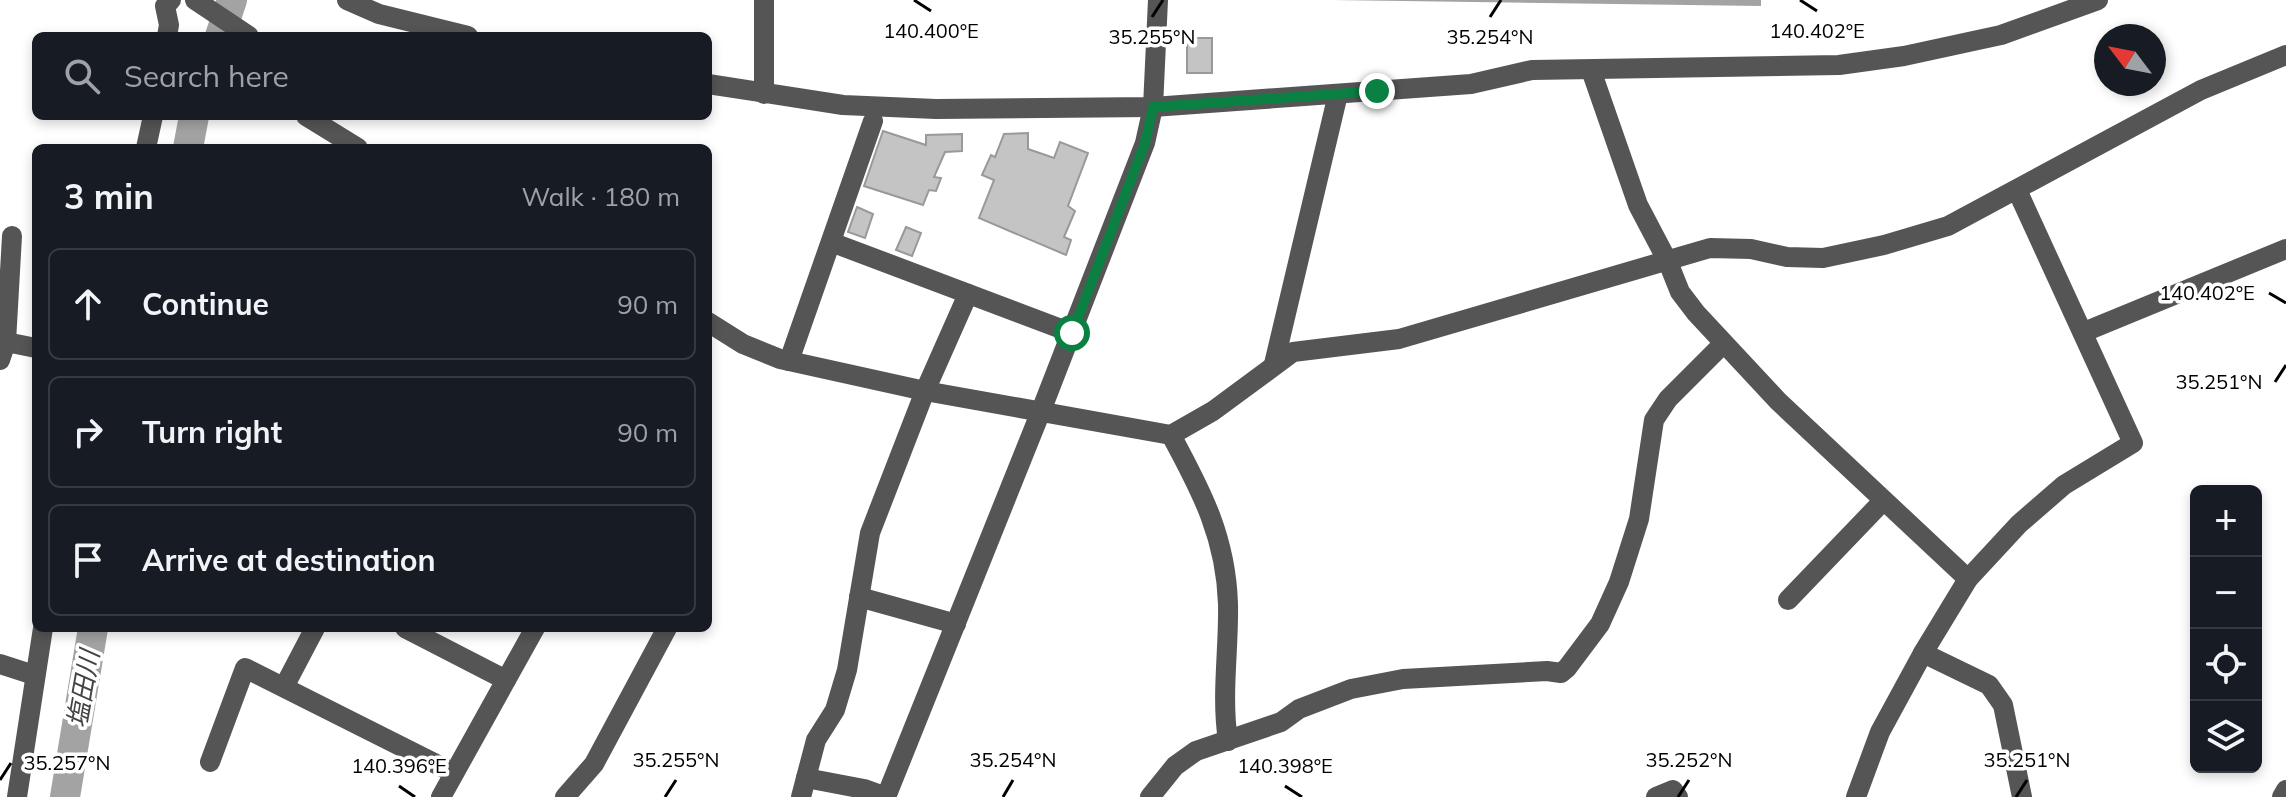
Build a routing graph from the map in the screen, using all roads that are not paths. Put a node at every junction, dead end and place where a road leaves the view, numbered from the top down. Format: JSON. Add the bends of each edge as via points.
{"nodes":[{"id":1,"x":171,"y":0,"type":"edge"},
{"id":2,"x":195,"y":0,"type":"edge"},
{"id":3,"x":764,"y":0,"type":"edge"},
{"id":4,"x":1158,"y":0,"type":"edge"},
{"id":5,"x":2098,"y":0,"type":"edge"},
{"id":6,"x":351,"y":2,"type":"edge"},
{"id":7,"x":381,"y":7,"type":"edge"},
{"id":8,"x":168,"y":32,"type":"edge"},
{"id":9,"x":243,"y":32,"type":"edge"},
{"id":10,"x":456,"y":32,"type":"edge"},
{"id":11,"x":2286,"y":55,"type":"edge"},
{"id":12,"x":1591,"y":70,"type":"junction"},
{"id":13,"x":712,"y":85,"type":"edge"},
{"id":14,"x":764,"y":94,"type":"junction"},
{"id":15,"x":1338,"y":94,"type":"junction"},
{"id":16,"x":1153,"y":107,"type":"junction"},
{"id":17,"x":152,"y":120,"type":"edge"},
{"id":18,"x":312,"y":120,"type":"edge"},
{"id":19,"x":873,"y":121,"type":"dead end"},
{"id":20,"x":147,"y":144,"type":"edge"},
{"id":21,"x":352,"y":144,"type":"edge"},
{"id":22,"x":2017,"y":190,"type":"junction"},
{"id":23,"x":12,"y":236,"type":"dead end"},
{"id":24,"x":831,"y":242,"type":"junction"},
{"id":25,"x":2286,"y":249,"type":"edge"},
{"id":26,"x":1668,"y":262,"type":"junction"},
{"id":27,"x":5,"y":281,"type":"edge"},
{"id":28,"x":968,"y":294,"type":"junction"},
{"id":29,"x":712,"y":325,"type":"edge"},
{"id":30,"x":2084,"y":332,"type":"junction"},
{"id":31,"x":1072,"y":333,"type":"junction"},
{"id":32,"x":1723,"y":344,"type":"junction"},
{"id":33,"x":32,"y":348,"type":"edge"},
{"id":34,"x":3,"y":351,"type":"edge"},
{"id":35,"x":789,"y":361,"type":"junction"},
{"id":36,"x":1274,"y":364,"type":"junction"},
{"id":37,"x":925,"y":391,"type":"junction"},
{"id":38,"x":1041,"y":411,"type":"junction"},
{"id":39,"x":1171,"y":435,"type":"junction"},
{"id":40,"x":1883,"y":501,"type":"junction"},
{"id":41,"x":1968,"y":579,"type":"junction"},
{"id":42,"x":859,"y":597,"type":"junction"},
{"id":43,"x":1788,"y":600,"type":"dead end"},
{"id":44,"x":956,"y":624,"type":"junction"},
{"id":45,"x":42,"y":632,"type":"edge"},
{"id":46,"x":313,"y":632,"type":"edge"},
{"id":47,"x":414,"y":632,"type":"edge"},
{"id":48,"x":533,"y":632,"type":"edge"},
{"id":49,"x":665,"y":632,"type":"edge"},
{"id":50,"x":1923,"y":653,"type":"junction"},
{"id":51,"x":0,"y":664,"type":"edge"},
{"id":52,"x":34,"y":675,"type":"junction"},
{"id":53,"x":506,"y":680,"type":"junction"},
{"id":54,"x":284,"y":687,"type":"junction"},
{"id":55,"x":1228,"y":741,"type":"junction"},
{"id":56,"x":210,"y":762,"type":"dead end"},
{"id":57,"x":454,"y":773,"type":"junction"},
{"id":58,"x":12,"y":787,"type":"edge"},
{"id":59,"x":804,"y":787,"type":"edge"},
{"id":60,"x":2286,"y":790,"type":"edge"},
{"id":61,"x":2017,"y":793,"type":"edge"},
{"id":62,"x":441,"y":797,"type":"edge"},
{"id":63,"x":565,"y":797,"type":"edge"},
{"id":64,"x":886,"y":797,"type":"edge"},
{"id":65,"x":1150,"y":797,"type":"edge"},
{"id":66,"x":1656,"y":797,"type":"edge"},
{"id":67,"x":1678,"y":797,"type":"edge"},
{"id":68,"x":1856,"y":797,"type":"edge"},
{"id":69,"x":2282,"y":797,"type":"edge"}],
"edges":[{"from":1,"to":8,"type":"street","via":[[165,6]]},
{"from":2,"to":9,"type":"street"},
{"from":3,"to":14,"type":"street"},
{"from":4,"to":16,"type":"street"},
{"from":5,"to":12,"type":"street","via":[[2001,35],[1839,65]]},
{"from":6,"to":7,"type":"street"},
{"from":7,"to":10,"type":"street"},
{"from":11,"to":22,"type":"street","via":[[2201,90]]},
{"from":12,"to":15,"type":"street","via":[[1532,70],[1471,84]]},
{"from":12,"to":26,"type":"street","via":[[1638,205]]},
{"from":13,"to":14,"type":"street"},
{"from":14,"to":16,"type":"street","via":[[843,105],[936,109]]},
{"from":15,"to":16,"type":"street"},
{"from":15,"to":36,"type":"street"},
{"from":16,"to":31,"type":"street","via":[[1145,143]]},
{"from":17,"to":20,"type":"street"},
{"from":18,"to":21,"type":"street"},
{"from":19,"to":24,"type":"street"},
{"from":22,"to":26,"type":"street","via":[[1948,226],[1823,258],[1710,248]]},
{"from":22,"to":30,"type":"street"},
{"from":23,"to":27,"type":"street"},
{"from":24,"to":28,"type":"street"},
{"from":24,"to":35,"type":"street"},
{"from":25,"to":30,"type":"street"},
{"from":26,"to":32,"type":"street","via":[[1680,292]]},
{"from":26,"to":36,"type":"street","via":[[1399,339],[1293,352]]},
{"from":27,"to":34,"type":"street"},
{"from":28,"to":31,"type":"street"},
{"from":28,"to":37,"type":"street"},
{"from":29,"to":35,"type":"street","via":[[743,344]]},
{"from":30,"to":41,"type":"street","via":[[2133,443],[2064,485]]},
{"from":31,"to":38,"type":"street"},
{"from":32,"to":40,"type":"street"},
{"from":32,"to":55,"type":"street","via":[[1654,420],[1639,519],[1619,582],[1600,624],[1561,673],[1403,679],[1351,689]]},
{"from":33,"to":34,"type":"street"},
{"from":35,"to":37,"type":"street"},
{"from":36,"to":39,"type":"street","via":[[1213,411]]},
{"from":37,"to":38,"type":"street"},
{"from":37,"to":42,"type":"street","via":[[870,533]]},
{"from":38,"to":39,"type":"street"},
{"from":38,"to":44,"type":"street"},
{"from":39,"to":55,"type":"street","via":[[1219,535],[1228,603]]},
{"from":40,"to":41,"type":"street"},
{"from":40,"to":43,"type":"street"},
{"from":41,"to":50,"type":"street"},
{"from":42,"to":44,"type":"street"},
{"from":42,"to":59,"type":"street","via":[[843,683],[835,710],[816,740]]},
{"from":44,"to":64,"type":"street"},
{"from":45,"to":52,"type":"street"},
{"from":46,"to":54,"type":"street"},
{"from":47,"to":53,"type":"street"},
{"from":48,"to":53,"type":"street"},
{"from":49,"to":63,"type":"street","via":[[594,764]]},
{"from":50,"to":61,"type":"street","via":[[1989,685],[2003,705]]},
{"from":50,"to":68,"type":"street","via":[[1880,732]]},
{"from":51,"to":52,"type":"street"},
{"from":52,"to":58,"type":"street"},
{"from":53,"to":57,"type":"street"},
{"from":54,"to":56,"type":"street","via":[[245,668]]},
{"from":54,"to":57,"type":"street"},
{"from":55,"to":65,"type":"street","via":[[1196,751],[1175,766]]},
{"from":57,"to":62,"type":"street"},
{"from":59,"to":64,"type":"street","via":[[864,789]]},
{"from":60,"to":69,"type":"street"},
{"from":66,"to":67,"type":"street","via":[[1673,790]]}]}
